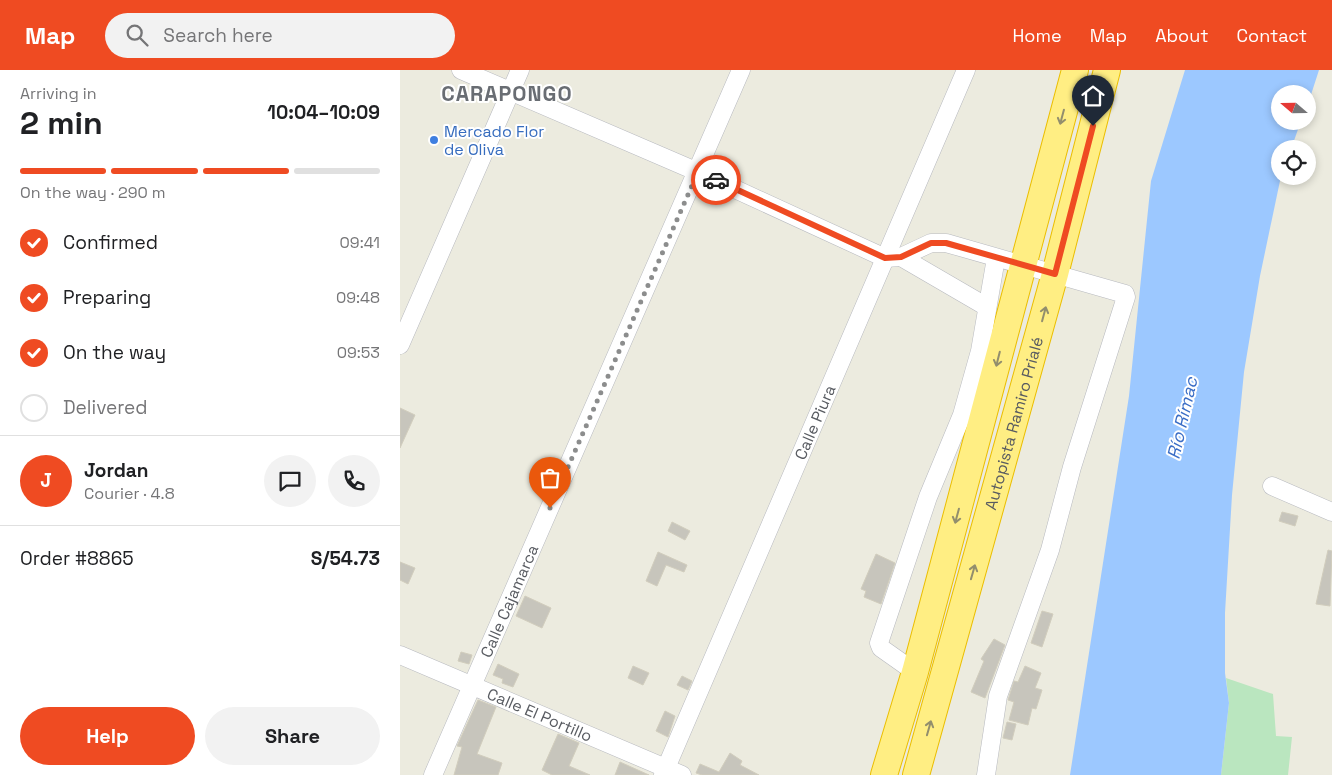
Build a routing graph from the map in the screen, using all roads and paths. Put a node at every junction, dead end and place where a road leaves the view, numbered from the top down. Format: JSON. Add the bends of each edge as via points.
{"nodes":[{"id":1,"x":461,"y":70,"type":"edge"},
{"id":2,"x":520,"y":70,"type":"edge"},
{"id":3,"x":741,"y":70,"type":"edge"},
{"id":4,"x":966,"y":70,"type":"edge"},
{"id":5,"x":1075,"y":70,"type":"edge"},
{"id":6,"x":1107,"y":70,"type":"edge"},
{"id":7,"x":511,"y":92,"type":"junction"},
{"id":8,"x":698,"y":172,"type":"junction"},
{"id":9,"x":893,"y":258,"type":"junction"},
{"id":10,"x":996,"y":258,"type":"junction"},
{"id":11,"x":1022,"y":265,"type":"junction"},
{"id":12,"x":1055,"y":274,"type":"junction"},
{"id":13,"x":987,"y":307,"type":"junction"},
{"id":14,"x":400,"y":345,"type":"edge"},
{"id":15,"x":1272,"y":486,"type":"dead end"},
{"id":16,"x":1332,"y":512,"type":"edge"},
{"id":17,"x":400,"y":655,"type":"edge"},
{"id":18,"x":915,"y":672,"type":"junction"},
{"id":19,"x":473,"y":685,"type":"junction"},
{"id":20,"x":670,"y":773,"type":"edge"},
{"id":21,"x":433,"y":775,"type":"edge"},
{"id":22,"x":884,"y":775,"type":"edge"},
{"id":23,"x":916,"y":775,"type":"edge"},
{"id":24,"x":986,"y":775,"type":"edge"}],
"edges":[{"from":1,"to":7,"type":"street"},
{"from":2,"to":7,"type":"street"},
{"from":3,"to":8,"type":"street","name":"Calle Cajamarca"},
{"from":4,"to":9,"type":"street","name":"Calle Piura"},
{"from":5,"to":11,"type":"highway","name":"Autopista Ramiro Prialé","one_way":true},
{"from":6,"to":12,"type":"highway","name":"Autopista Ramiro Prialé"},
{"from":7,"to":8,"type":"street"},
{"from":7,"to":14,"type":"street"},
{"from":8,"to":9,"type":"street"},
{"from":8,"to":19,"type":"street","name":"Calle Cajamarca"},
{"from":9,"to":10,"type":"street","via":[[931,243],[946,243]]},
{"from":9,"to":13,"type":"street"},
{"from":9,"to":20,"type":"street","name":"Calle Piura"},
{"from":10,"to":11,"type":"street"},
{"from":10,"to":13,"type":"street"},
{"from":11,"to":12,"type":"street"},
{"from":11,"to":18,"type":"highway","name":"Autopista Ramiro Prialé","one_way":true},
{"from":23,"to":12,"type":"highway","name":"Autopista Ramiro Prialé","one_way":true},
{"from":12,"to":24,"type":"street","via":[[1125,294],[1126,297],[1072,467],[1050,550],[998,696]]},
{"from":13,"to":18,"type":"street","via":[[980,351],[962,415],[928,497],[879,643],[881,648]]},
{"from":15,"to":16,"type":"street"},
{"from":17,"to":19,"type":"street","name":"Calle El Portillo"},
{"from":18,"to":22,"type":"highway","name":"Autopista Ramiro Prialé"},
{"from":19,"to":20,"type":"street","name":"Calle El Portillo"},
{"from":19,"to":21,"type":"street","name":"Calle Cajamarca"}]}
